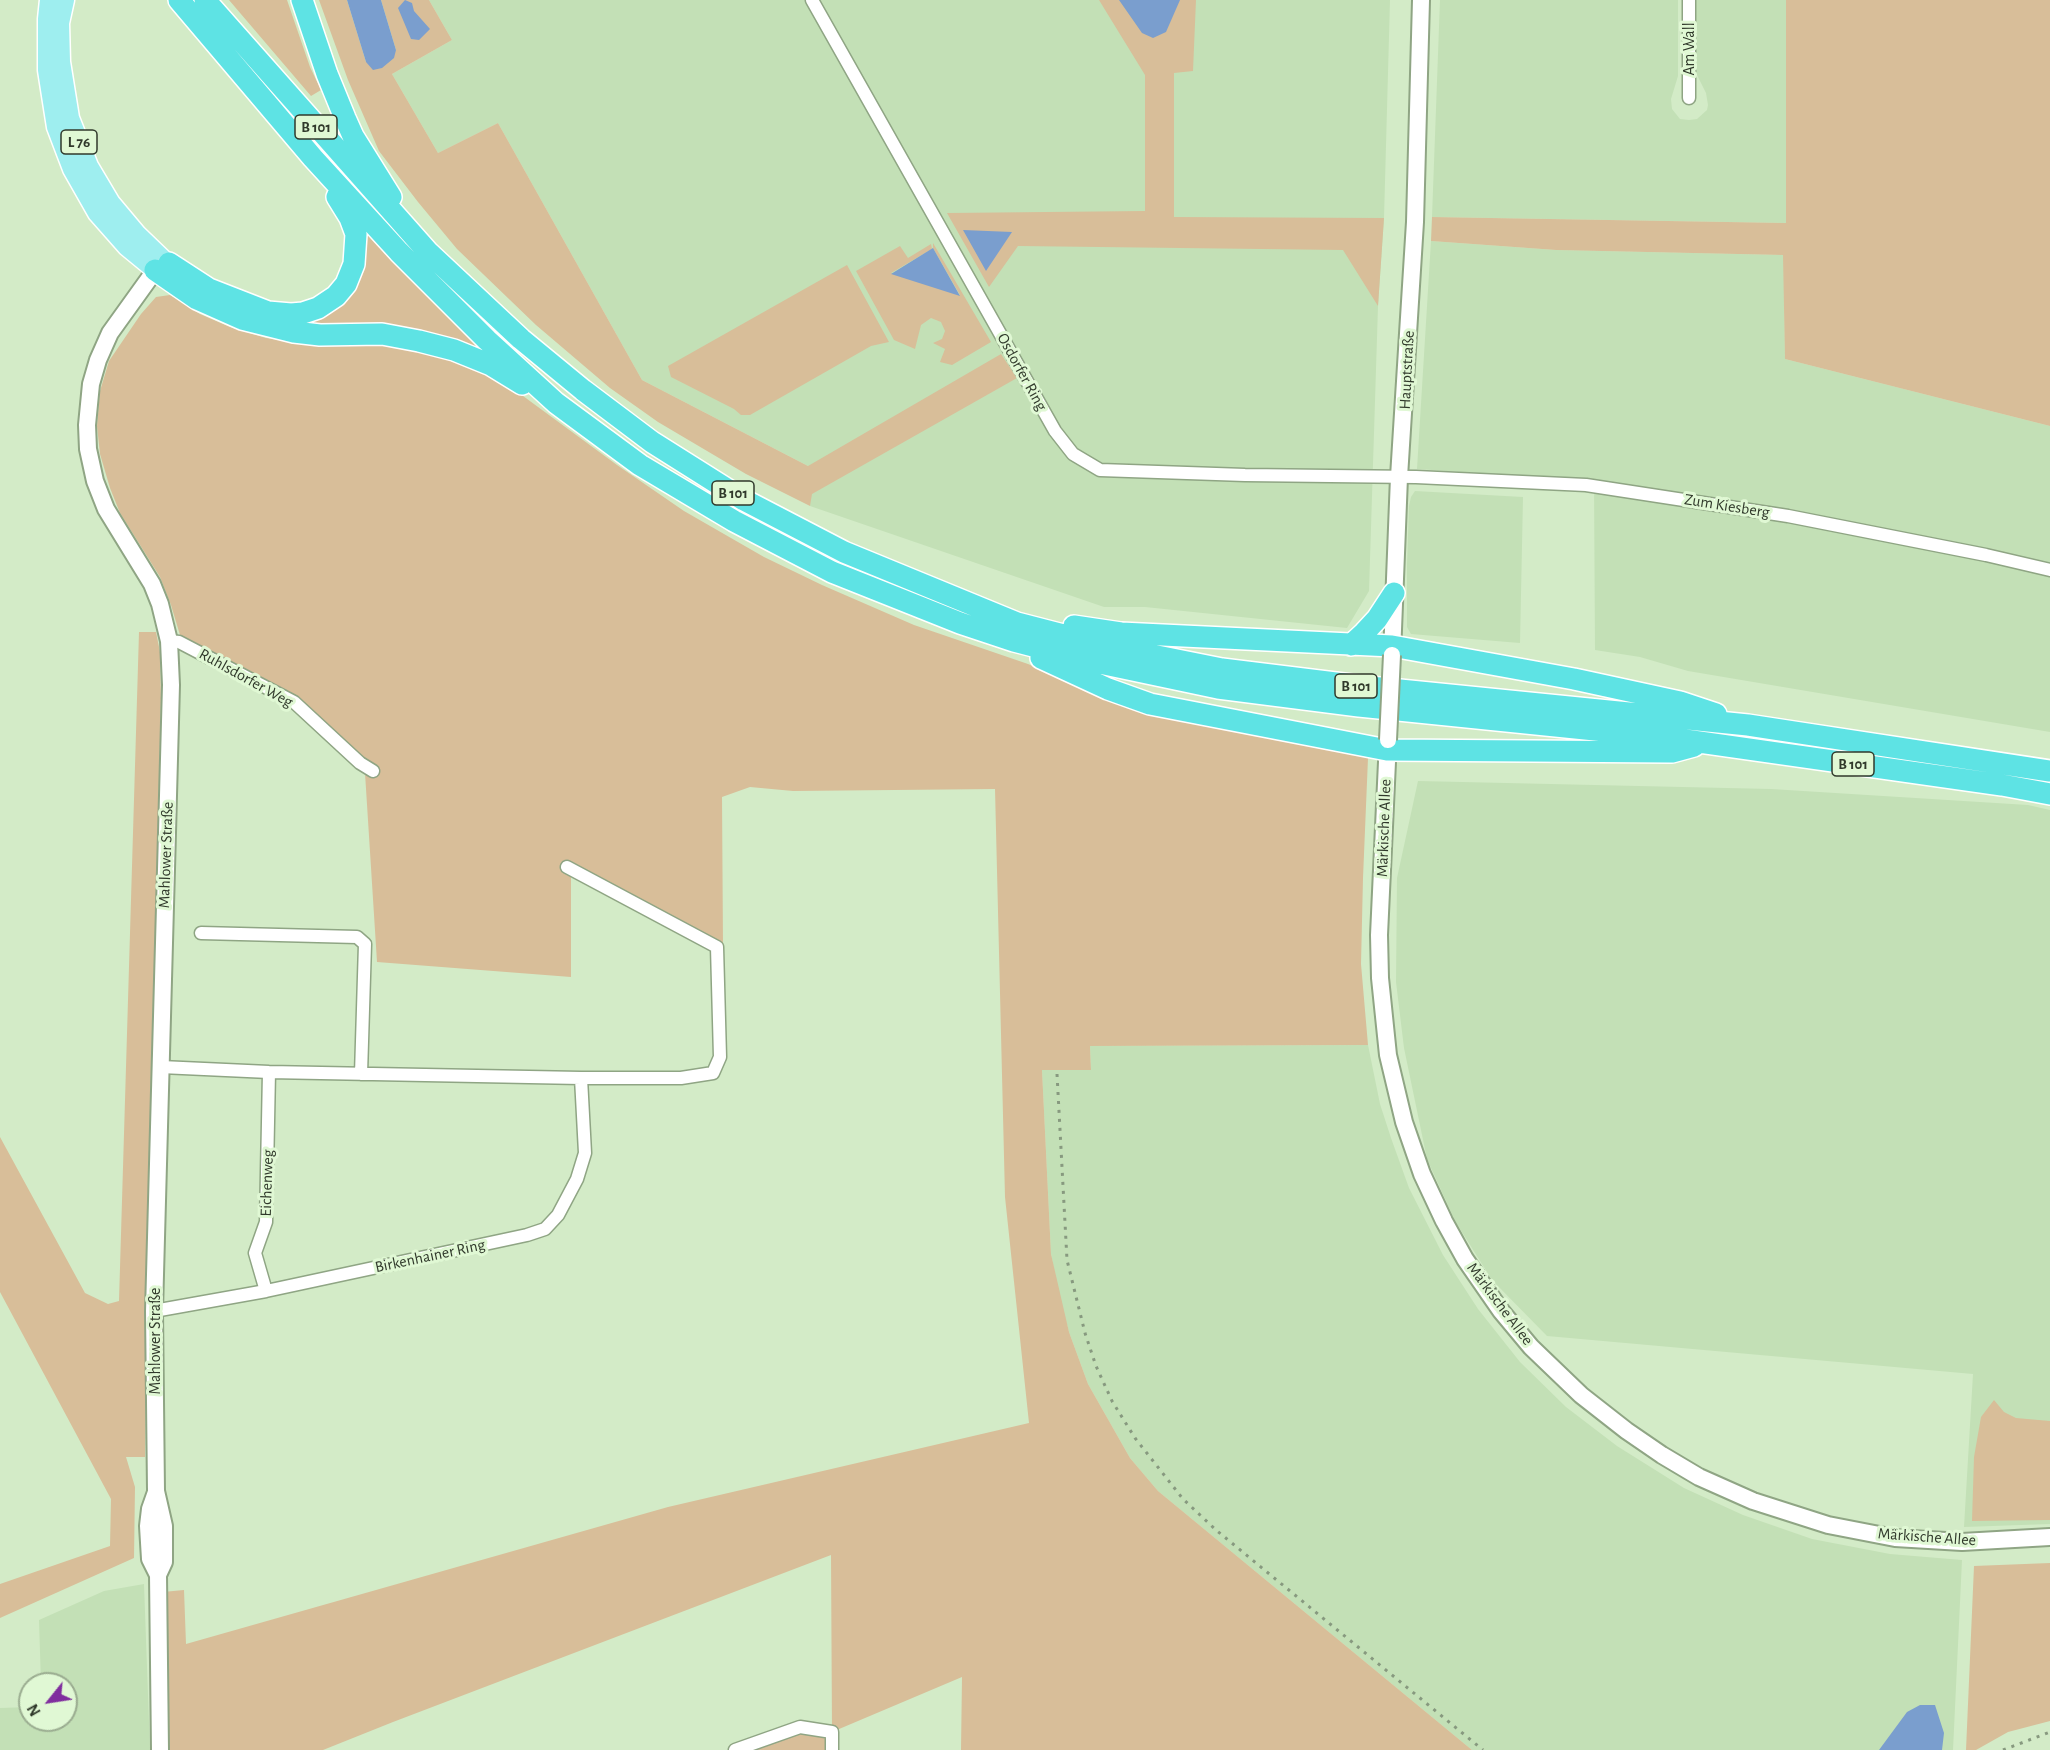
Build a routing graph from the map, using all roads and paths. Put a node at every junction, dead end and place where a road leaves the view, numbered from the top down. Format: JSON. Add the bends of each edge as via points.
{"nodes":[{"id":1,"x":49,"y":0,"type":"edge"},
{"id":2,"x":65,"y":0,"type":"edge"},
{"id":3,"x":179,"y":0,"type":"edge"},
{"id":4,"x":205,"y":0,"type":"edge"},
{"id":5,"x":302,"y":0,"type":"edge"},
{"id":6,"x":812,"y":0,"type":"edge"},
{"id":7,"x":1421,"y":0,"type":"edge"},
{"id":8,"x":1689,"y":0,"type":"edge"},
{"id":9,"x":1689,"y":98,"type":"dead end"},
{"id":10,"x":313,"y":158,"type":"junction"},
{"id":11,"x":428,"y":252,"type":"junction"},
{"id":12,"x":159,"y":264,"type":"junction"},
{"id":13,"x":556,"y":403,"type":"junction"},
{"id":14,"x":1399,"y":477,"type":"junction"},
{"id":15,"x":2050,"y":570,"type":"edge"},
{"id":16,"x":1394,"y":593,"type":"junction"},
{"id":17,"x":971,"y":605,"type":"junction"},
{"id":18,"x":169,"y":641,"type":"junction"},
{"id":19,"x":1014,"y":641,"type":"junction"},
{"id":20,"x":1351,"y":645,"type":"junction"},
{"id":21,"x":1392,"y":650,"type":"junction"},
{"id":22,"x":1748,"y":725,"type":"junction"},
{"id":23,"x":1704,"y":744,"type":"junction"},
{"id":24,"x":1388,"y":745,"type":"junction"},
{"id":25,"x":373,"y":771,"type":"dead end"},
{"id":26,"x":2050,"y":771,"type":"edge"},
{"id":27,"x":2050,"y":794,"type":"edge"},
{"id":28,"x":567,"y":867,"type":"dead end"},
{"id":29,"x":201,"y":933,"type":"dead end"},
{"id":30,"x":161,"y":1067,"type":"junction"},
{"id":31,"x":269,"y":1072,"type":"junction"},
{"id":32,"x":361,"y":1074,"type":"junction"},
{"id":33,"x":581,"y":1077,"type":"junction"},
{"id":34,"x":266,"y":1291,"type":"junction"},
{"id":35,"x":154,"y":1311,"type":"junction"},
{"id":36,"x":2050,"y":1537,"type":"edge"},
{"id":37,"x":160,"y":1750,"type":"edge"},
{"id":38,"x":735,"y":1750,"type":"edge"},
{"id":39,"x":832,"y":1750,"type":"edge"}],
"edges":[{"from":1,"to":12,"type":"main road","number":"L 76","via":[[47,70],[56,127],[72,169],[97,213],[127,247]]},
{"from":2,"to":12,"type":"main road","number":"L 76","via":[[60,23],[61,62],[73,126],[89,166],[111,203]]},
{"from":3,"to":10,"type":"highway","number":"B 101"},
{"from":4,"to":11,"type":"highway","number":"B 101"},
{"from":5,"to":11,"type":"highway","via":[[353,136]]},
{"from":6,"to":14,"type":"street","name":"Osdorfer Ring","via":[[1055,431],[1073,454],[1100,470]]},
{"from":7,"to":14,"type":"street","name":"Hauptstraße","via":[[1415,222]]},
{"from":8,"to":9,"type":"street","name":"Am Wall"},
{"from":10,"to":12,"type":"highway","via":[[356,234],[354,264],[336,296],[303,313],[268,312]]},
{"from":10,"to":13,"type":"highway","number":"B 101","via":[[449,303]]},
{"from":11,"to":17,"type":"highway","number":"B 101","via":[[520,339],[652,442],[786,523],[844,552]]},
{"from":12,"to":13,"type":"highway","via":[[197,299],[243,319],[294,332],[382,334],[454,350],[491,365]]},
{"from":12,"to":18,"type":"street","name":"Mahlower Straße","via":[[110,333],[98,360],[88,399],[88,449],[106,508],[152,584]]},
{"from":13,"to":19,"type":"highway","number":"B 101","via":[[640,465],[772,542],[832,572]]},
{"from":14,"to":15,"type":"street","name":"Zum Kiesberg","via":[[1586,485],[1788,516]]},
{"from":14,"to":16,"type":"street","name":"Hauptstraße"},
{"from":16,"to":20,"type":"highway"},
{"from":16,"to":21,"type":"street","name":"Hauptstraße"},
{"from":17,"to":20,"type":"highway","via":[[1121,633]]},
{"from":17,"to":22,"type":"highway","number":"B 101","via":[[1017,623],[1102,645],[1222,669]]},
{"from":18,"to":25,"type":"street","name":"Ruhlsdorfer Weg","via":[[179,642],[294,702]]},
{"from":18,"to":30,"type":"street","name":"Mahlower Straße"},
{"from":19,"to":23,"type":"highway","number":"B 101","via":[[1218,688]]},
{"from":19,"to":24,"type":"highway","via":[[1078,676],[1150,704]]},
{"from":20,"to":21,"type":"highway"},
{"from":21,"to":22,"type":"highway","via":[[1574,678],[1670,699]]},
{"from":21,"to":24,"type":"street","name":"Hauptstraße","bridge":true},
{"from":22,"to":26,"type":"highway","number":"B 101"},
{"from":23,"to":24,"type":"highway","via":[[1672,752]]},
{"from":23,"to":27,"type":"highway","number":"B 101"},
{"from":24,"to":36,"type":"street","name":"Märkische Allee","via":[[1380,978],[1388,1055],[1399,1107],[1421,1171],[1444,1221],[1465,1259],[1531,1347],[1581,1395],[1627,1431],[1699,1476],[1762,1504],[1828,1525],[1895,1538],[1962,1542]]},
{"from":28,"to":33,"type":"street","via":[[717,947],[720,1057],[713,1072],[681,1078]]},
{"from":29,"to":32,"type":"street","via":[[357,937],[365,944]]},
{"from":30,"to":31,"type":"street"},
{"from":30,"to":35,"type":"street","name":"Mahlower Straße"},
{"from":31,"to":32,"type":"street"},
{"from":31,"to":34,"type":"street","name":"Eichenweg","via":[[266,1222],[255,1253]]},
{"from":32,"to":33,"type":"street"},
{"from":33,"to":34,"type":"street","name":"Birkenhainer Ring","via":[[585,1153],[558,1215],[545,1229]]},
{"from":34,"to":35,"type":"street","name":"Birkenhainer Ring"},
{"from":35,"to":37,"type":"street","name":"Mahlower Straße","via":[[156,1491],[164,1526],[164,1562],[158,1575]]},
{"from":38,"to":39,"type":"street","via":[[800,1727],[832,1732]]}]}
